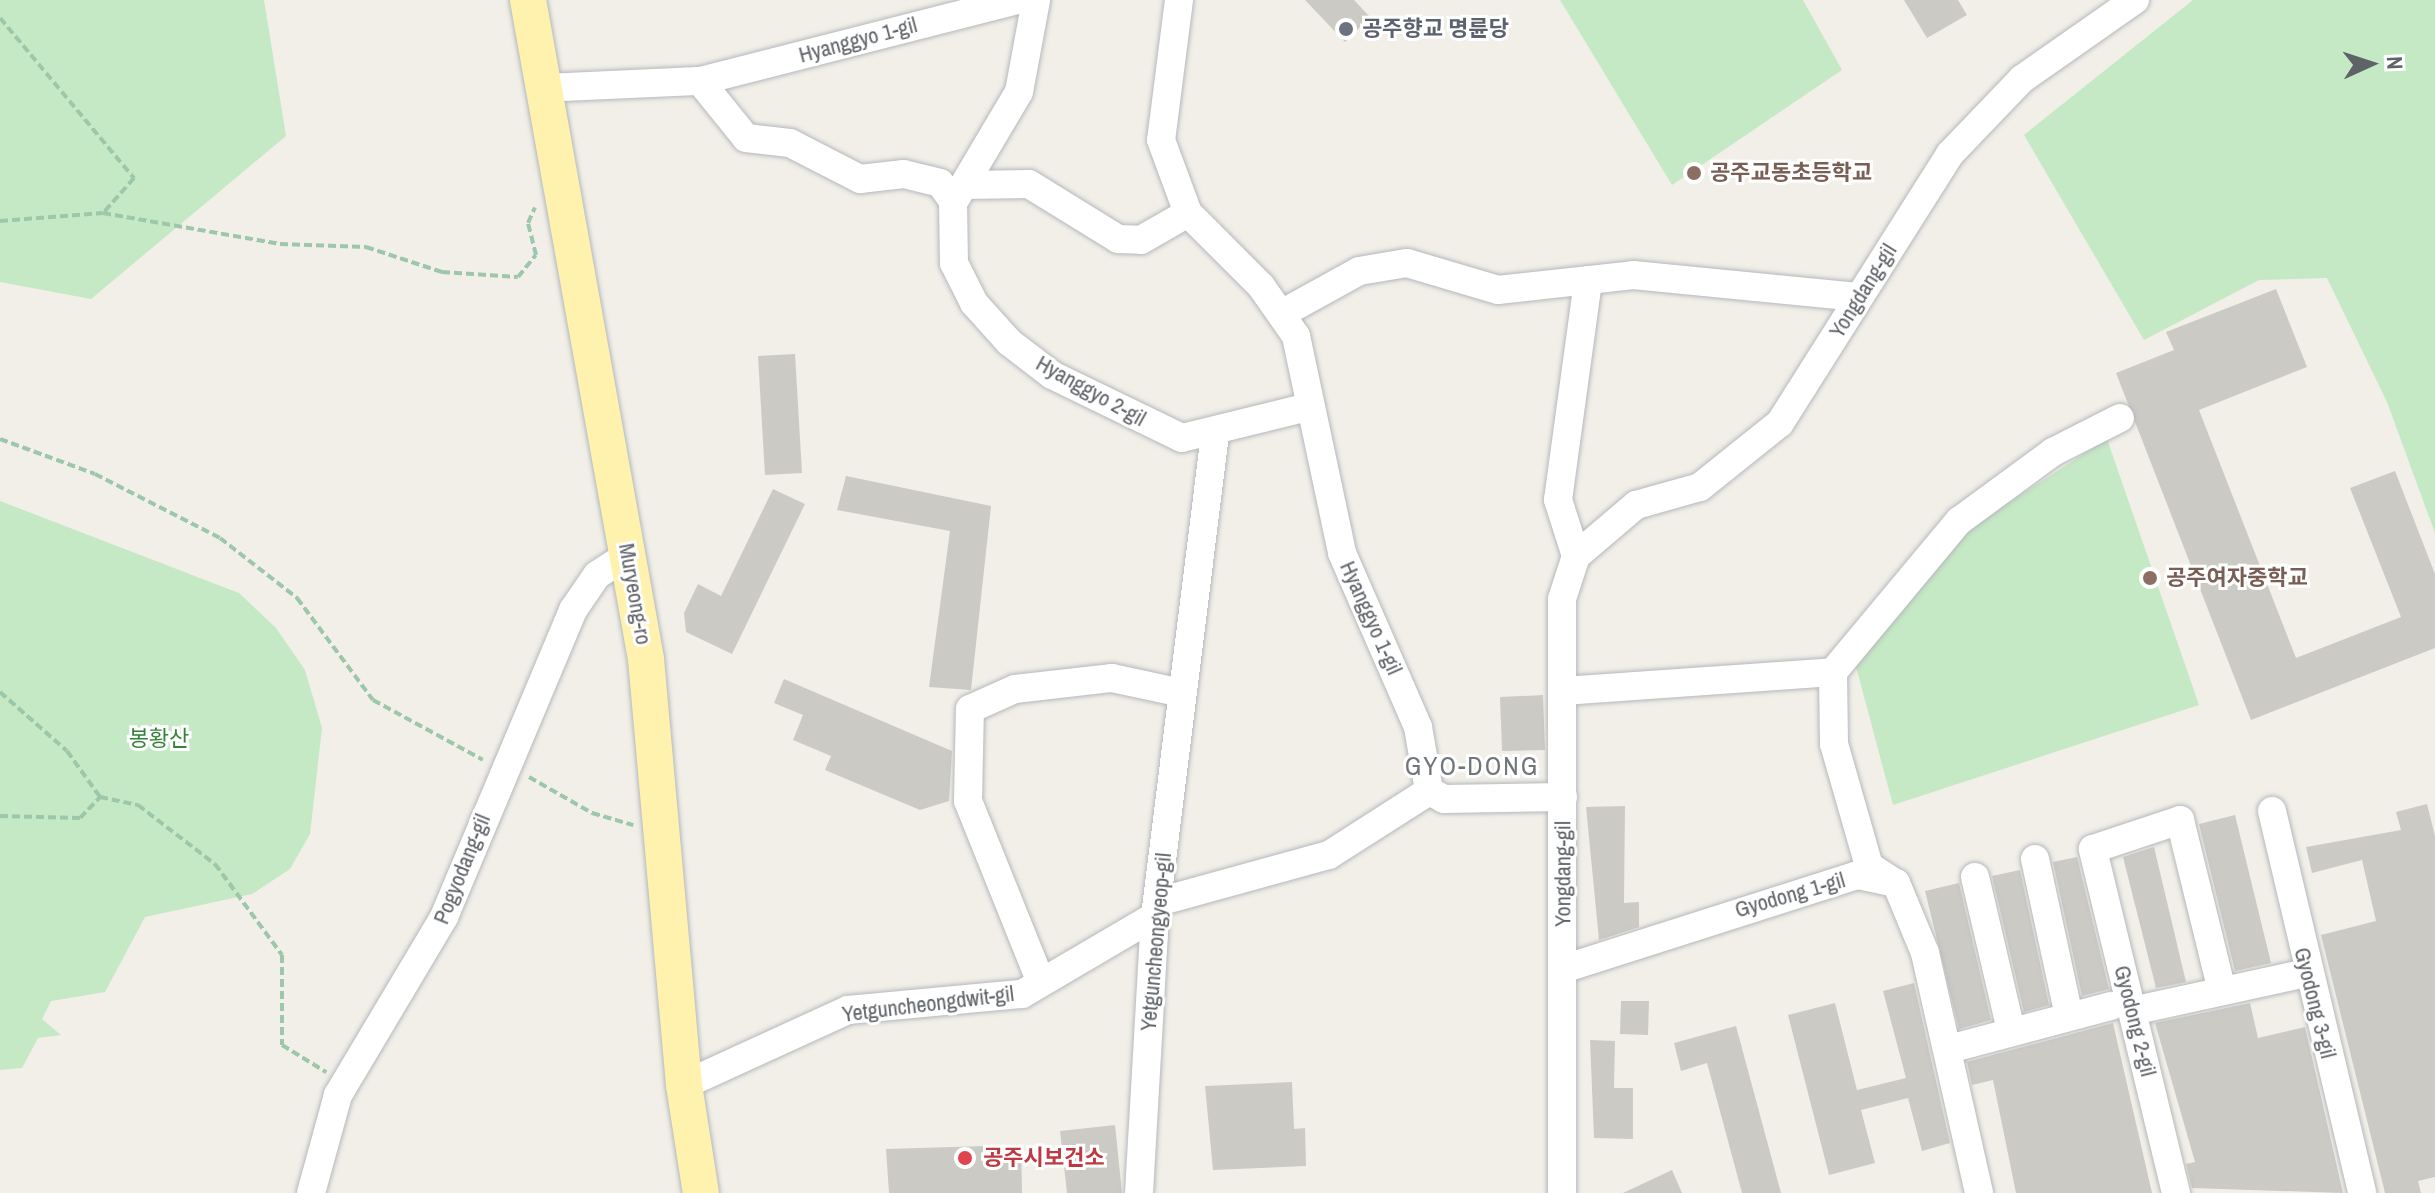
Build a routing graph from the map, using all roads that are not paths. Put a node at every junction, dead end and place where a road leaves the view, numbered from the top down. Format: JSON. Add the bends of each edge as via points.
{"nodes":[{"id":1,"x":528,"y":0,"type":"edge"},
{"id":2,"x":1017,"y":0,"type":"edge"},
{"id":3,"x":1036,"y":0,"type":"edge"},
{"id":4,"x":1179,"y":0,"type":"edge"},
{"id":5,"x":2135,"y":0,"type":"edge"},
{"id":6,"x":700,"y":81,"type":"junction"},
{"id":7,"x":543,"y":88,"type":"junction"},
{"id":8,"x":959,"y":193,"type":"junction"},
{"id":9,"x":1188,"y":213,"type":"junction"},
{"id":10,"x":1588,"y":280,"type":"junction"},
{"id":11,"x":1858,"y":297,"type":"junction"},
{"id":12,"x":1283,"y":313,"type":"junction"},
{"id":13,"x":1308,"y":407,"type":"junction"},
{"id":14,"x":2120,"y":418,"type":"dead end"},
{"id":15,"x":1215,"y":434,"type":"junction"},
{"id":16,"x":628,"y":555,"type":"junction"},
{"id":17,"x":1576,"y":556,"type":"junction"},
{"id":18,"x":1833,"y":672,"type":"junction"},
{"id":19,"x":1563,"y":691,"type":"junction"},
{"id":20,"x":1182,"y":693,"type":"junction"},
{"id":21,"x":1429,"y":791,"type":"junction"},
{"id":22,"x":1563,"y":797,"type":"junction"},
{"id":23,"x":2272,"y":811,"type":"dead end"},
{"id":24,"x":2035,"y":859,"type":"dead end"},
{"id":25,"x":1975,"y":877,"type":"dead end"},
{"id":26,"x":1896,"y":883,"type":"junction"},
{"id":27,"x":1156,"y":909,"type":"junction"},
{"id":28,"x":1563,"y":969,"type":"junction"},
{"id":29,"x":2307,"y":973,"type":"junction"},
{"id":30,"x":1040,"y":980,"type":"junction"},
{"id":31,"x":2222,"y":991,"type":"junction"},
{"id":32,"x":2121,"y":1008,"type":"junction"},
{"id":33,"x":2069,"y":1016,"type":"junction"},
{"id":34,"x":2011,"y":1031,"type":"junction"},
{"id":35,"x":1949,"y":1049,"type":"junction"},
{"id":36,"x":684,"y":1085,"type":"junction"},
{"id":37,"x":311,"y":1193,"type":"edge"},
{"id":38,"x":701,"y":1193,"type":"edge"},
{"id":39,"x":1139,"y":1193,"type":"edge"},
{"id":40,"x":1562,"y":1193,"type":"edge"},
{"id":41,"x":1979,"y":1193,"type":"edge"},
{"id":42,"x":2176,"y":1193,"type":"edge"},
{"id":43,"x":2362,"y":1193,"type":"edge"}],
"edges":[{"from":1,"to":7,"type":"main road","name":"Muryeong-ro"},
{"from":2,"to":6,"type":"street","name":"Hyanggyo 1-gil"},
{"from":3,"to":8,"type":"street","via":[[1019,92]]},
{"from":4,"to":9,"type":"street","name":"Hyanggyo 1-gil","via":[[1161,140]]},
{"from":5,"to":11,"type":"street","name":"Yongdang-gil","via":[[2022,79],[1950,154]]},
{"from":6,"to":7,"type":"street"},
{"from":6,"to":8,"type":"street","via":[[746,138],[790,143],[860,179],[904,174]]},
{"from":7,"to":16,"type":"main road","name":"Muryeong-ro"},
{"from":8,"to":9,"type":"street","via":[[1029,184],[1118,239],[1141,240]]},
{"from":8,"to":15,"type":"street","name":"Hyanggyo 2-gil","via":[[954,263],[974,303],[1009,342],[1052,375],[1182,438]]},
{"from":9,"to":12,"type":"street","name":"Hyanggyo 1-gil"},
{"from":10,"to":11,"type":"street","via":[[1633,275]]},
{"from":10,"to":12,"type":"street","via":[[1498,290],[1407,263],[1359,271]]},
{"from":10,"to":17,"type":"street","via":[[1558,500]]},
{"from":11,"to":17,"type":"street","name":"Yongdang-gil","via":[[1780,423],[1743,458],[1700,487],[1636,505]]},
{"from":12,"to":13,"type":"street","name":"Hyanggyo 1-gil","via":[[1296,336]]},
{"from":13,"to":15,"type":"street","name":"Hyanggyo 2-gil"},
{"from":13,"to":21,"type":"street","name":"Hyanggyo 1-gil","via":[[1342,553],[1418,727]]},
{"from":14,"to":18,"type":"street","via":[[2053,452],[1959,521]]},
{"from":15,"to":20,"type":"street","name":"Yetguncheongyeop-gil"},
{"from":16,"to":36,"type":"main road","name":"Muryeong-ro","via":[[646,659]]},
{"from":16,"to":37,"type":"street","name":"Pogyodang-gil","via":[[597,575],[573,610],[444,917],[338,1095]]},
{"from":17,"to":19,"type":"street","name":"Yongdang-gil","via":[[1562,599]]},
{"from":18,"to":19,"type":"street"},
{"from":18,"to":26,"type":"street","via":[[1834,744],[1869,866]]},
{"from":19,"to":22,"type":"street","name":"Yongdang-gil"},
{"from":20,"to":27,"type":"street","name":"Yetguncheongyeop-gil"},
{"from":20,"to":30,"type":"street","name":"Yetguncheongdwit-gil","via":[[1112,678],[1015,689],[970,709],[968,801]]},
{"from":21,"to":22,"type":"street","via":[[1444,799]]},
{"from":21,"to":27,"type":"street","name":"Yetguncheongdwit-gil","via":[[1329,855]]},
{"from":22,"to":28,"type":"street","name":"Yongdang-gil"},
{"from":23,"to":29,"type":"street","name":"Gyodong 3-gil"},
{"from":24,"to":33,"type":"street"},
{"from":25,"to":34,"type":"street"},
{"from":26,"to":28,"type":"street","name":"Gyodong 1-gil","via":[[1858,875]]},
{"from":26,"to":35,"type":"street","via":[[1925,953]]},
{"from":27,"to":30,"type":"street","name":"Yetguncheongdwit-gil"},
{"from":27,"to":39,"type":"street","name":"Yetguncheongyeop-gil"},
{"from":28,"to":40,"type":"street","name":"Yongdang-gil"},
{"from":29,"to":31,"type":"street"},
{"from":29,"to":43,"type":"street","name":"Gyodong 3-gil"},
{"from":30,"to":36,"type":"street","name":"Yetguncheongdwit-gil","via":[[1008,996],[848,1010]]},
{"from":31,"to":32,"type":"street"},
{"from":31,"to":32,"type":"street","name":"Gyodong 2-gil","via":[[2180,820],[2093,849]]},
{"from":32,"to":33,"type":"street"},
{"from":32,"to":42,"type":"street","name":"Gyodong 2-gil"},
{"from":33,"to":34,"type":"street"},
{"from":34,"to":35,"type":"street"},
{"from":35,"to":41,"type":"street"},
{"from":36,"to":38,"type":"main road","name":"Muryeong-ro"}]}
